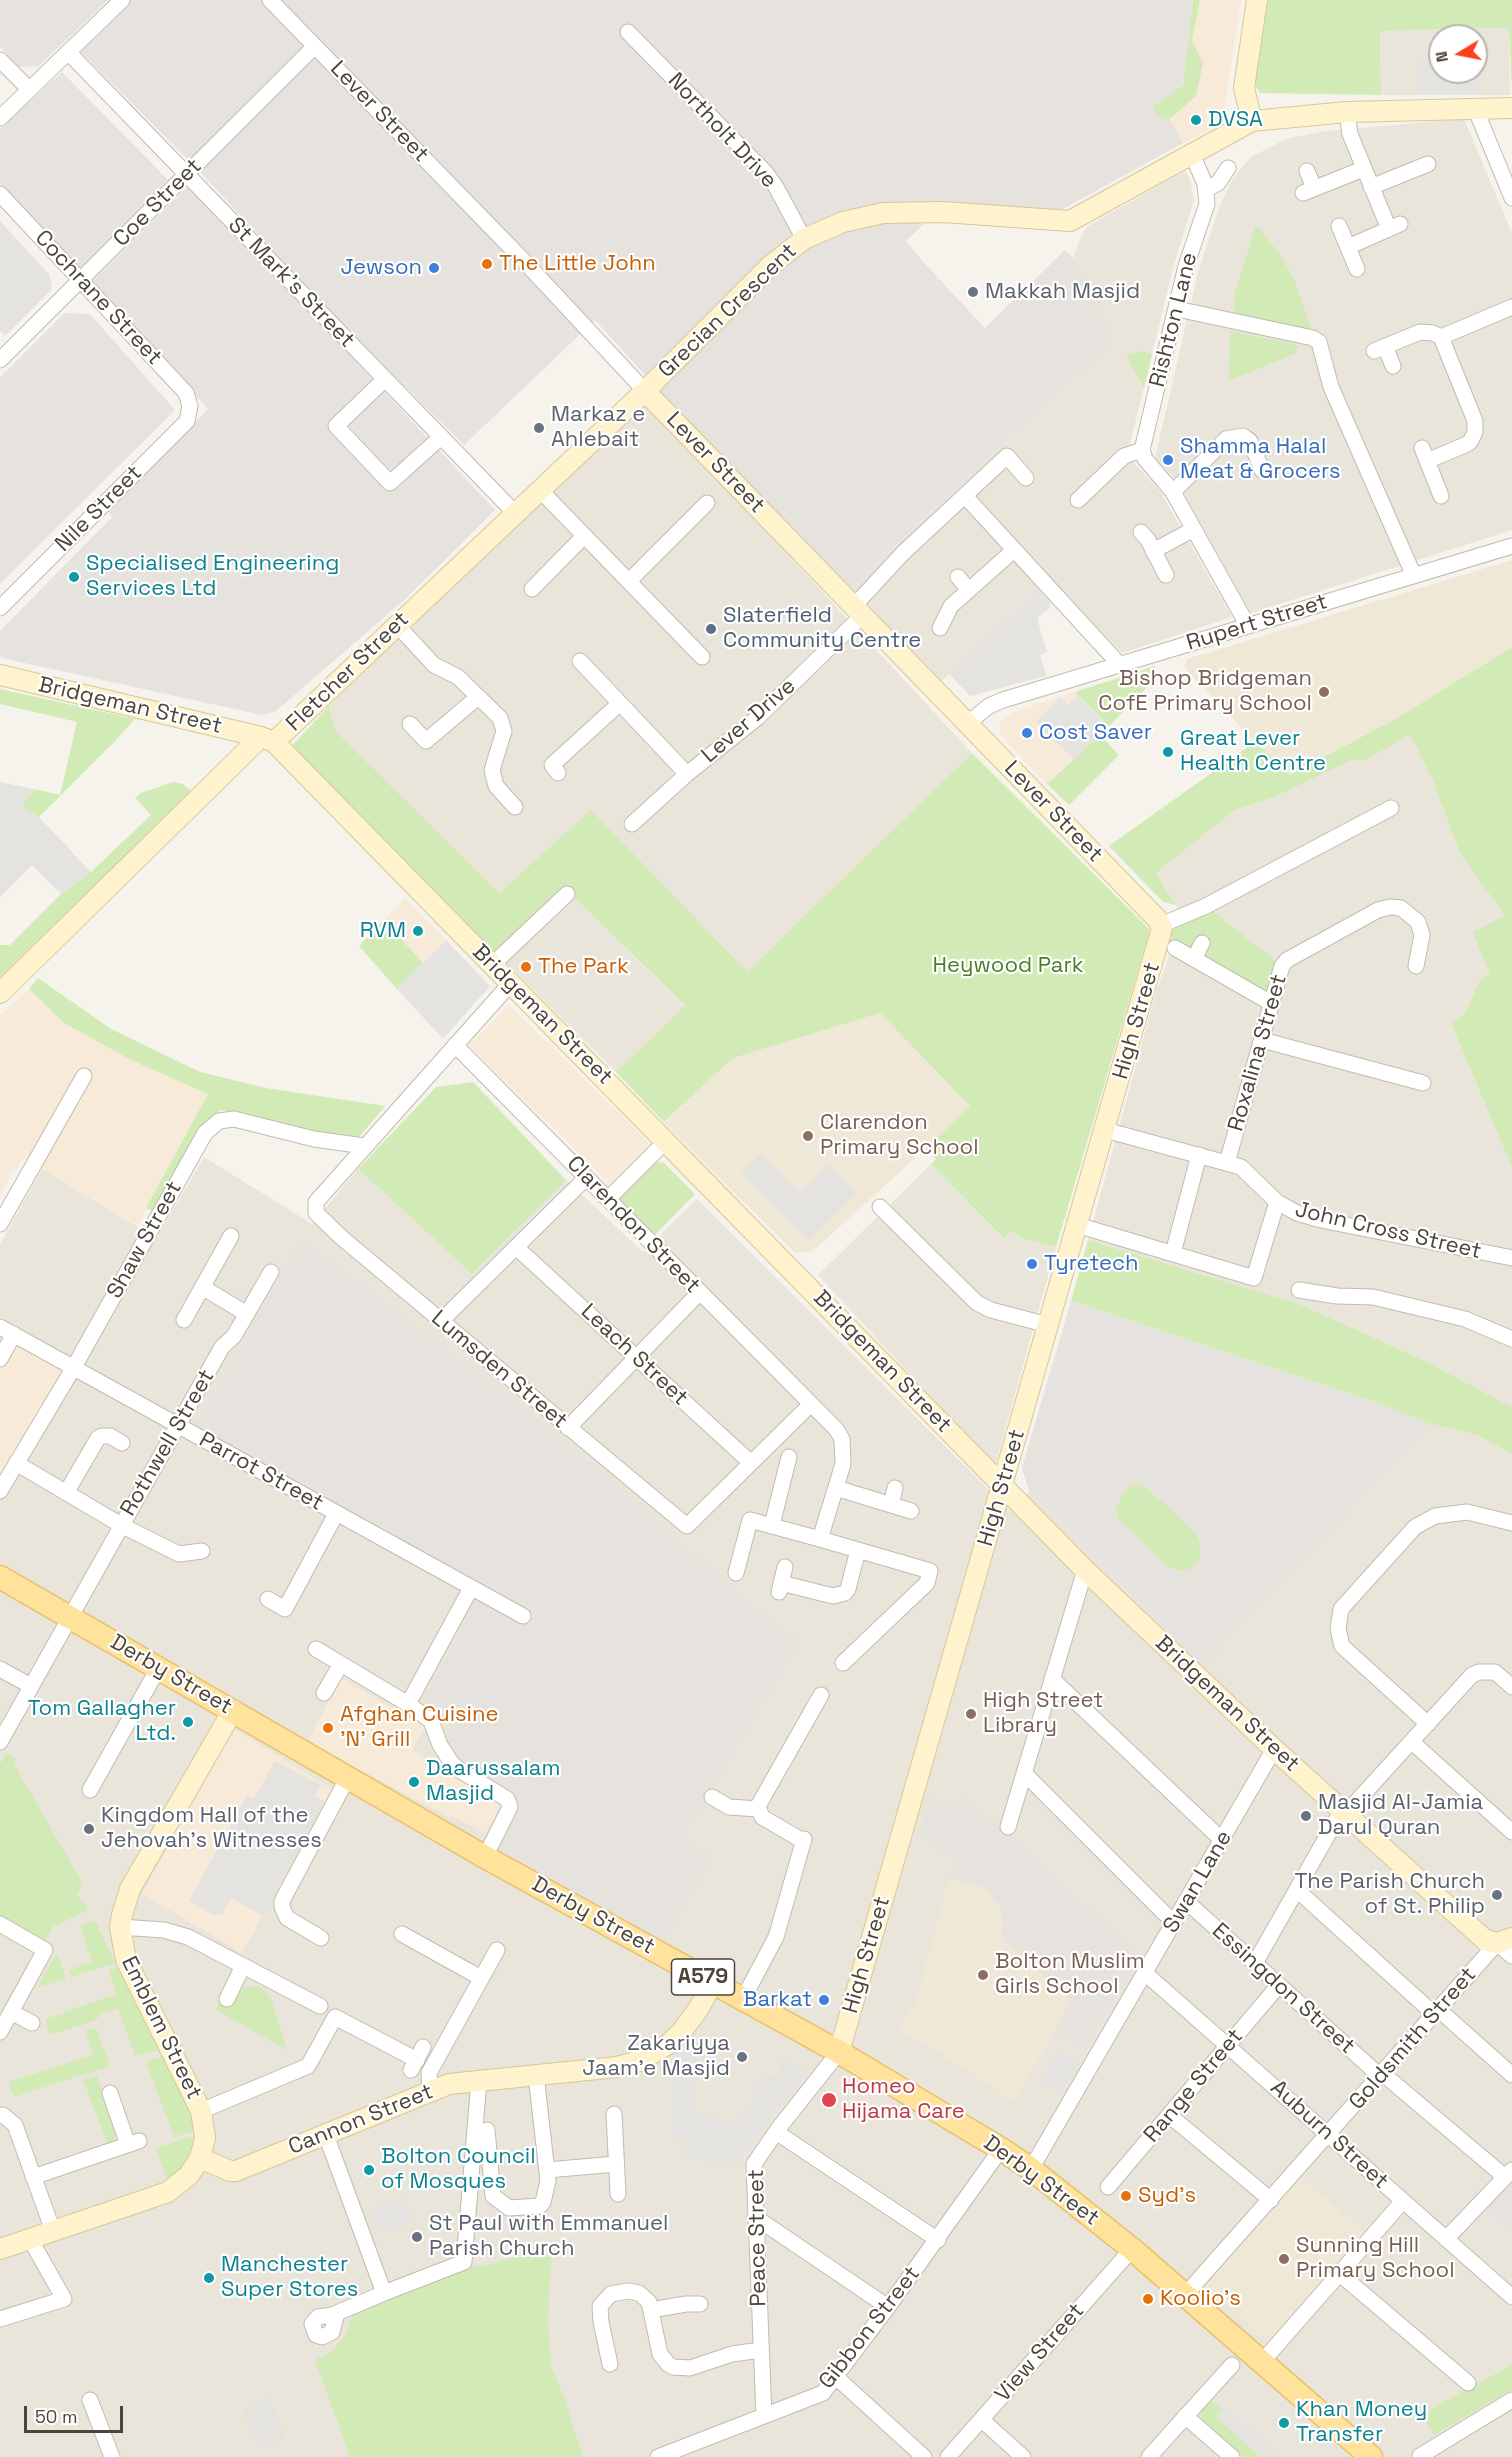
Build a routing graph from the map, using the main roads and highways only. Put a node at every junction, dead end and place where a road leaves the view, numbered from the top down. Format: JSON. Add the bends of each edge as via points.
{"nodes":[{"id":1,"x":0,"y":1576,"type":"edge"},
{"id":2,"x":1358,"y":2453,"type":"edge"}],
"edges":[{"from":1,"to":2,"type":"main road","name":"Derby Street","number":"A579","via":[[485,1857],[839,2052],[1001,2149],[1132,2249]]}]}
